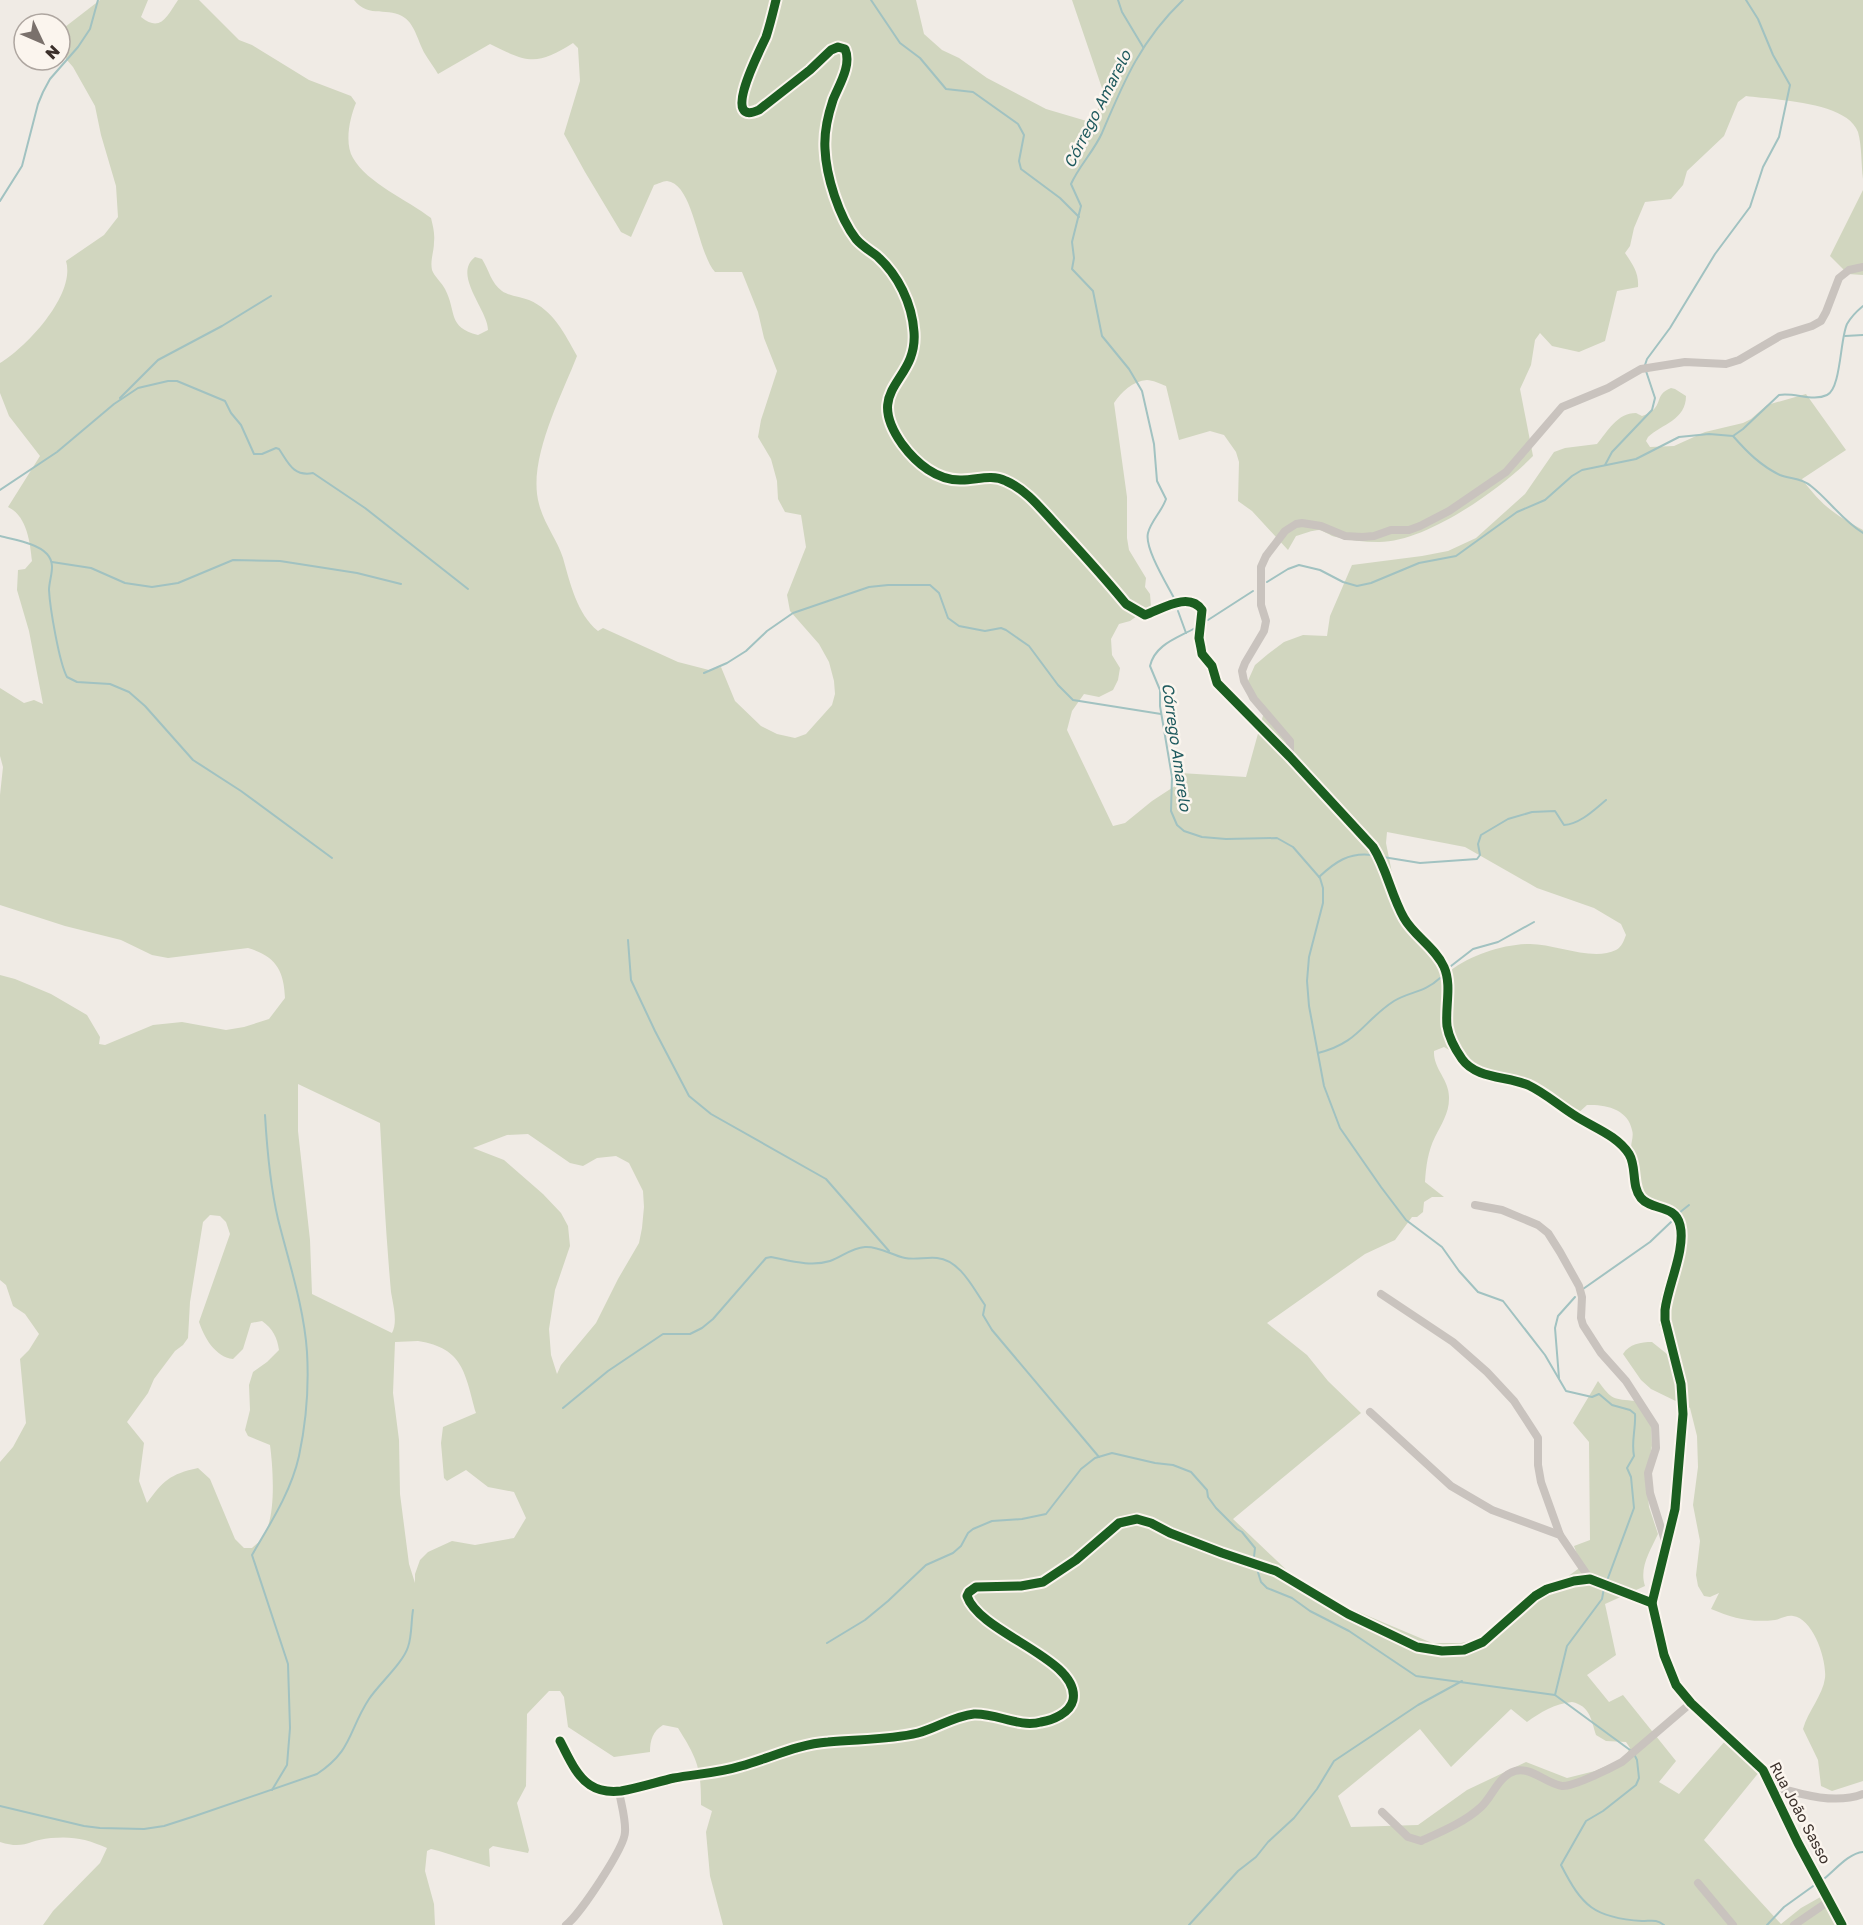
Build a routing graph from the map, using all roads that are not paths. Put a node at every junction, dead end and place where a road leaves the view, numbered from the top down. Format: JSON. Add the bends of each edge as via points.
{"nodes":[{"id":1,"x":776,"y":0,"type":"edge"},
{"id":2,"x":1863,"y":267,"type":"edge"},
{"id":3,"x":1290,"y":757,"type":"junction"},
{"id":4,"x":1475,"y":1205,"type":"dead end"},
{"id":5,"x":1381,"y":1294,"type":"dead end"},
{"id":6,"x":1370,"y":1413,"type":"dead end"},
{"id":7,"x":1560,"y":1535,"type":"junction"},
{"id":8,"x":1667,"y":1548,"type":"junction"},
{"id":9,"x":1590,"y":1579,"type":"junction"},
{"id":10,"x":1653,"y":1603,"type":"junction"},
{"id":11,"x":1691,"y":1703,"type":"junction"},
{"id":12,"x":560,"y":1741,"type":"dead end"},
{"id":13,"x":1772,"y":1786,"type":"junction"},
{"id":14,"x":619,"y":1791,"type":"junction"},
{"id":15,"x":1863,"y":1794,"type":"edge"},
{"id":16,"x":1382,"y":1812,"type":"dead end"},
{"id":17,"x":1698,"y":1883,"type":"dead end"},
{"id":18,"x":1829,"y":1901,"type":"junction"},
{"id":19,"x":566,"y":1925,"type":"edge"},
{"id":20,"x":1733,"y":1925,"type":"edge"},
{"id":21,"x":1794,"y":1925,"type":"edge"},
{"id":22,"x":1842,"y":1925,"type":"edge"}],
"edges":[{"from":1,"to":3,"type":"street","via":[[767,34],[744,86],[742,108],[751,114],[759,110],[831,50],[842,47],[847,52],[844,76],[827,126],[826,163],[834,193],[854,236],[887,267],[911,311],[911,352],[886,405],[887,417],[902,444],[925,469],[943,477],[960,481],[992,477],[1028,494],[1137,612],[1145,615],[1185,601],[1198,604],[1202,610],[1200,648],[1217,683]]},
{"from":2,"to":3,"type":"street","via":[[1849,270],[1839,278],[1821,321],[1812,326],[1780,336],[1726,364],[1685,362],[1641,369],[1562,407],[1506,472],[1420,526],[1353,538],[1321,526],[1291,526],[1266,555],[1261,567],[1261,605],[1266,621],[1242,671],[1254,699],[1290,741]]},
{"from":3,"to":8,"type":"street","via":[[1373,847],[1406,921],[1444,967],[1448,978],[1447,1025],[1464,1061],[1477,1071],[1536,1089],[1611,1136],[1629,1154],[1641,1198],[1678,1219],[1681,1233],[1665,1320],[1681,1384],[1683,1414],[1676,1509]]},
{"from":4,"to":8,"type":"street","via":[[1491,1206],[1538,1225],[1564,1258],[1579,1286],[1583,1325],[1655,1426],[1656,1448],[1648,1473]]},
{"from":5,"to":7,"type":"street","via":[[1453,1342],[1515,1401],[1538,1438],[1540,1482]]},
{"from":6,"to":7,"type":"street","via":[[1451,1486],[1492,1510]]},
{"from":7,"to":9,"type":"street"},
{"from":8,"to":10,"type":"street"},
{"from":9,"to":10,"type":"street"},
{"from":9,"to":14,"type":"street","via":[[1560,1584],[1535,1596],[1483,1642],[1464,1650],[1442,1651],[1417,1647],[1348,1614],[1276,1570],[1150,1523],[1128,1520],[1043,1582],[976,1587],[969,1592],[969,1600],[982,1614],[1056,1666],[1068,1680],[1074,1692],[1072,1703],[1052,1719],[1026,1724],[974,1714],[920,1732],[821,1742],[739,1767]]},
{"from":10,"to":11,"type":"street","name":"Rua João Sasso","via":[[1670,1672]]},
{"from":11,"to":13,"type":"street","name":"Rua João Sasso","via":[[1752,1758]]},
{"from":11,"to":16,"type":"street","via":[[1611,1768],[1564,1786],[1524,1771],[1512,1772],[1474,1812],[1421,1841],[1408,1837]]},
{"from":12,"to":14,"type":"street","via":[[589,1785]]},
{"from":13,"to":15,"type":"street","via":[[1827,1798],[1849,1799]]},
{"from":13,"to":18,"type":"street","name":"Rua João Sasso"},
{"from":14,"to":19,"type":"street","via":[[626,1834],[591,1896]]},
{"from":17,"to":20,"type":"street"},
{"from":18,"to":21,"type":"street"},
{"from":18,"to":22,"type":"street","name":"Rua João Sasso"}]}
